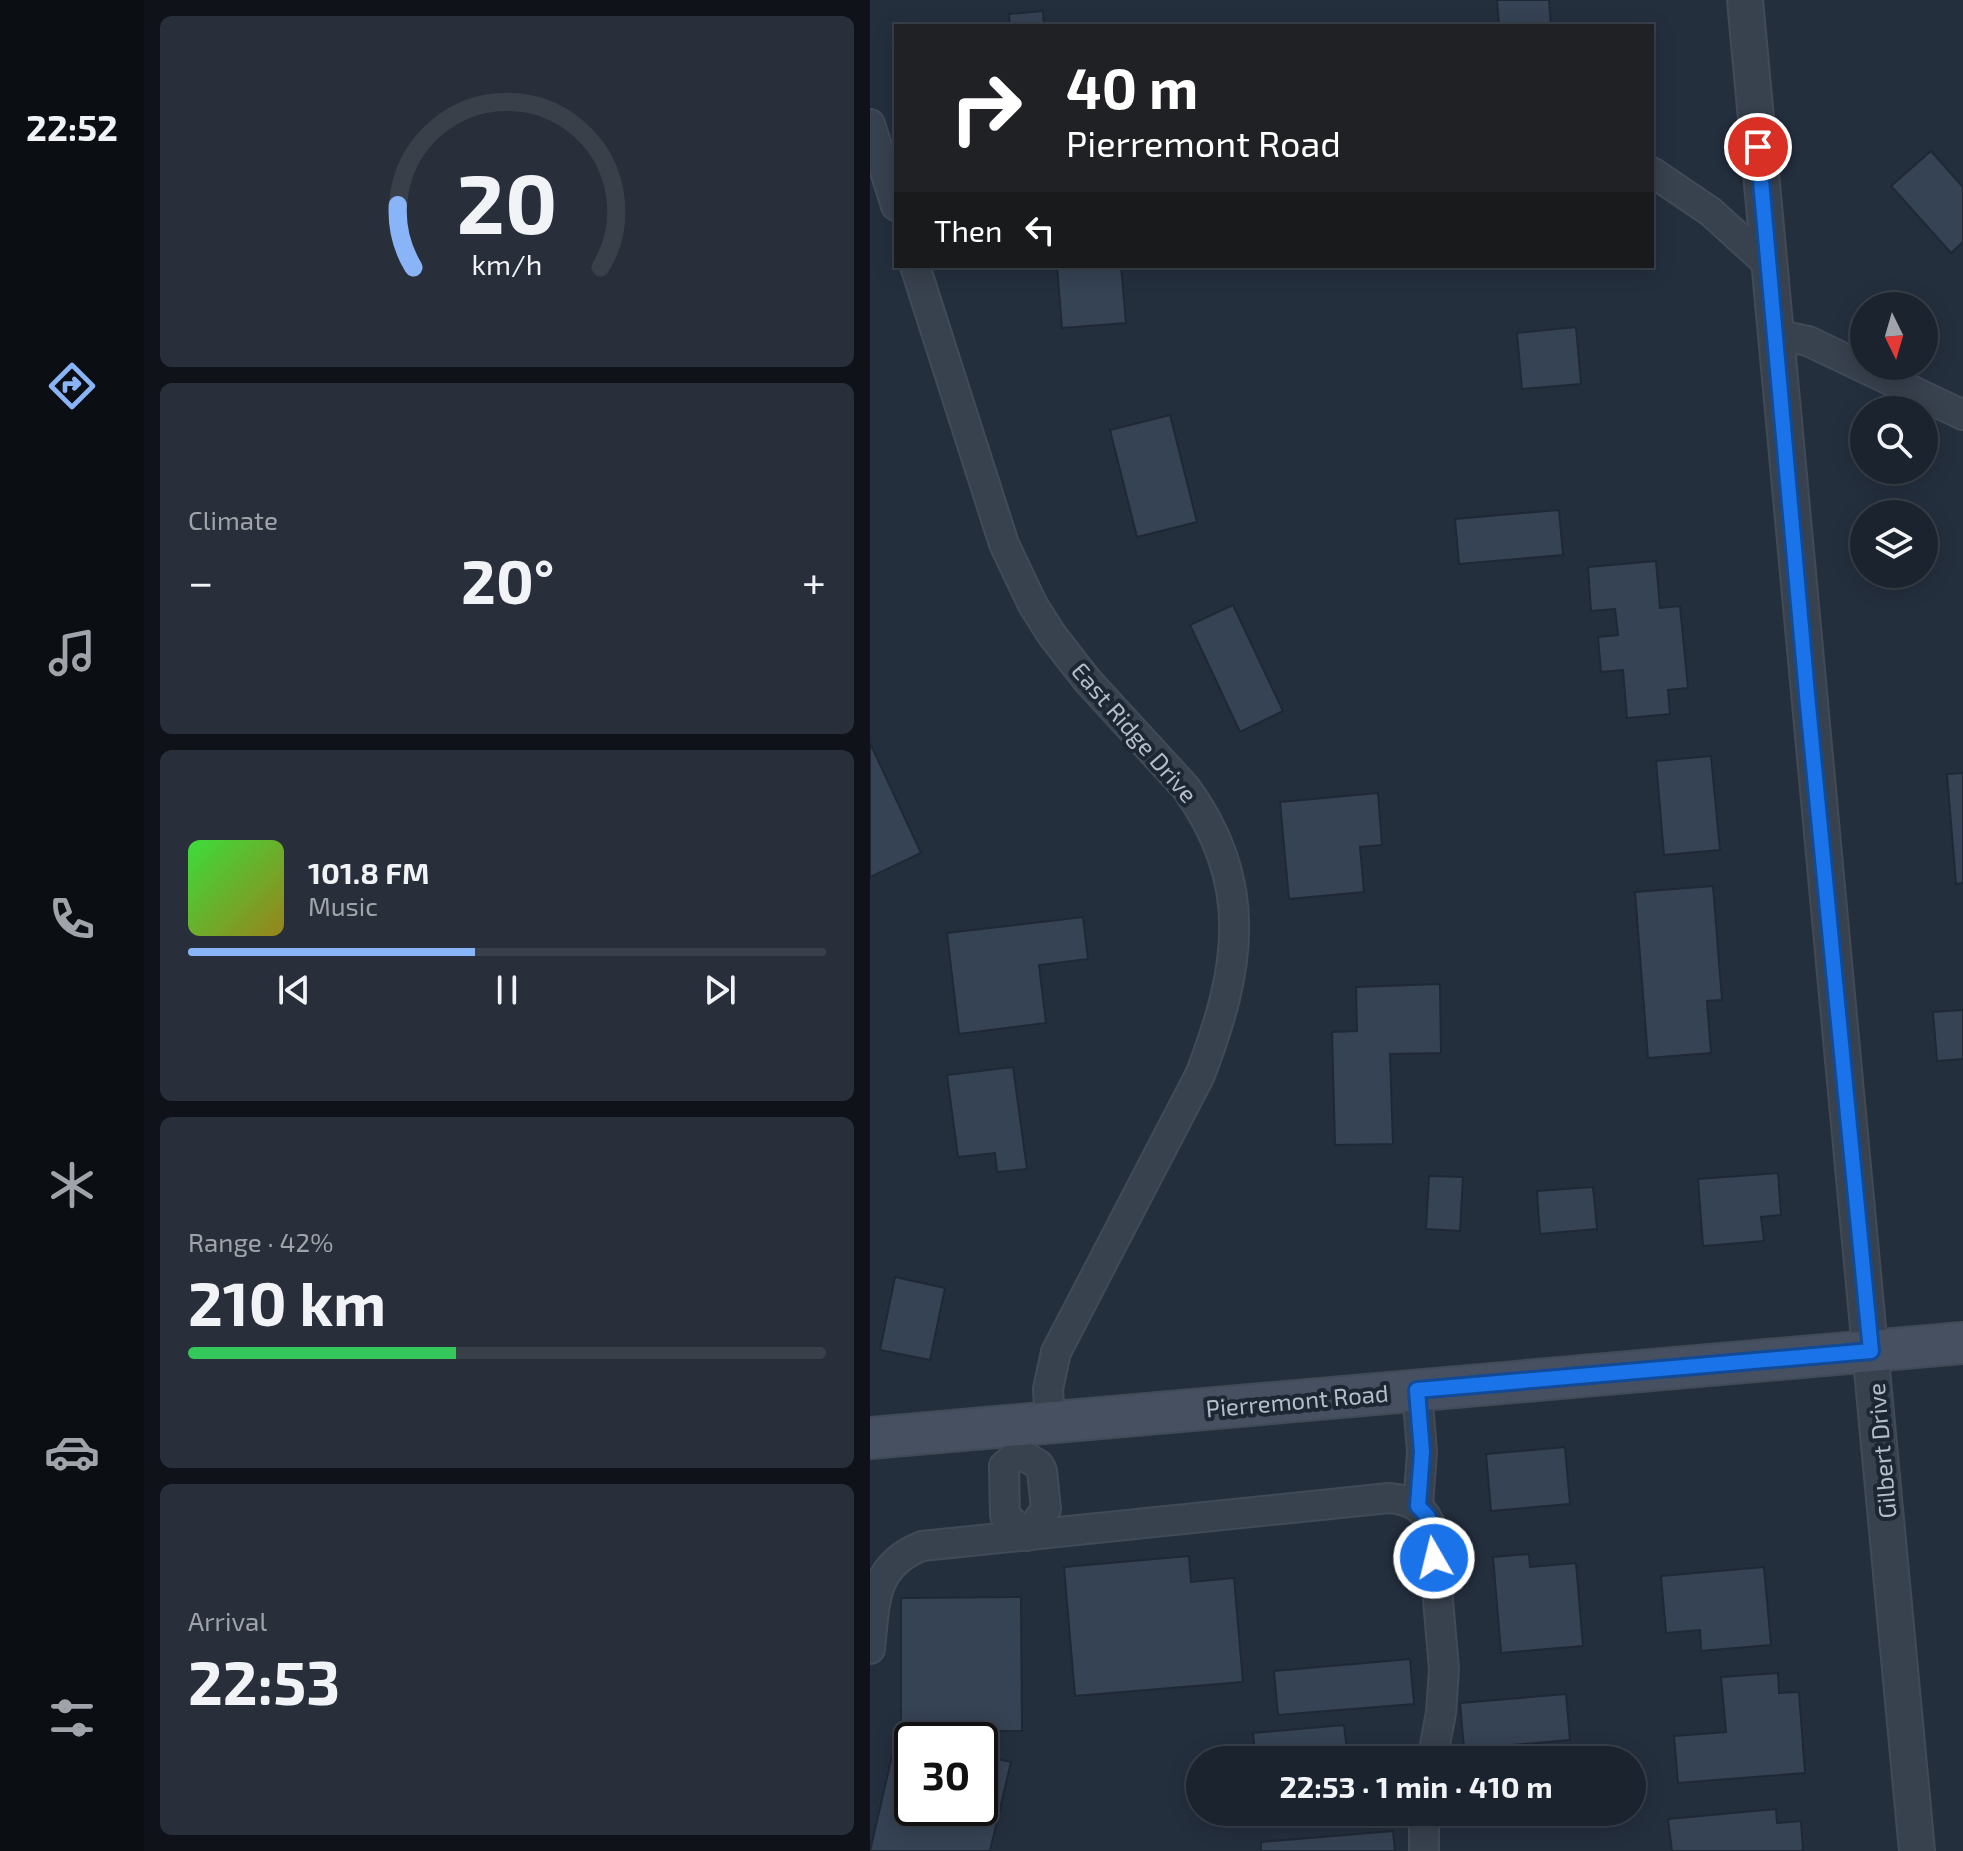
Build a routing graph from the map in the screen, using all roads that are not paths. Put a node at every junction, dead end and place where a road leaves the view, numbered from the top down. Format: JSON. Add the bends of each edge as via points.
{"nodes":[{"id":1,"x":1745,"y":0,"type":"edge"},
{"id":2,"x":870,"y":124,"type":"edge"},
{"id":3,"x":890,"y":170,"type":"edge"},
{"id":4,"x":1654,"y":173,"type":"edge"},
{"id":5,"x":894,"y":194,"type":"edge"},
{"id":6,"x":1768,"y":264,"type":"junction"},
{"id":7,"x":916,"y":268,"type":"edge"},
{"id":8,"x":1774,"y":334,"type":"junction"},
{"id":9,"x":1963,"y":415,"type":"edge"},
{"id":10,"x":1963,"y":1343,"type":"edge"},
{"id":11,"x":1871,"y":1351,"type":"junction"},
{"id":12,"x":1417,"y":1390,"type":"junction"},
{"id":13,"x":1029,"y":1434,"type":"junction"},
{"id":14,"x":870,"y":1438,"type":"edge"},
{"id":15,"x":1418,"y":1506,"type":"junction"},
{"id":16,"x":1027,"y":1536,"type":"junction"},
{"id":17,"x":870,"y":1649,"type":"edge"},
{"id":18,"x":1435,"y":1746,"type":"edge"},
{"id":19,"x":1424,"y":1826,"type":"edge"},
{"id":20,"x":1424,"y":1851,"type":"edge"},
{"id":21,"x":1917,"y":1851,"type":"edge"}],
"edges":[{"from":1,"to":6,"type":"street","name":"Gilbert Drive"},
{"from":2,"to":3,"type":"street"},
{"from":3,"to":5,"type":"street"},
{"from":4,"to":6,"type":"street","via":[[1711,212]]},
{"from":6,"to":8,"type":"street","name":"Gilbert Drive"},
{"from":7,"to":13,"type":"street","name":"East Ridge Drive","via":[[1004,544],[1033,605],[1087,680],[1201,808],[1222,851],[1234,898],[1236,931],[1226,1000],[1200,1075],[1056,1352]]},
{"from":8,"to":9,"type":"street","via":[[1808,341]]},
{"from":8,"to":11,"type":"street","name":"Gilbert Drive"},
{"from":10,"to":11,"type":"main road","name":"Pierremont Road"},
{"from":11,"to":12,"type":"main road","name":"Pierremont Road"},
{"from":11,"to":21,"type":"street","name":"Gilbert Drive"},
{"from":12,"to":13,"type":"main road","name":"Pierremont Road"},
{"from":12,"to":15,"type":"street","via":[[1422,1452]]},
{"from":13,"to":14,"type":"main road","name":"Pierremont Road"},
{"from":13,"to":16,"type":"street","via":[[1042,1471],[1046,1509]]},
{"from":13,"to":16,"type":"street","via":[[1004,1466],[1005,1515]]},
{"from":15,"to":16,"type":"street","via":[[1389,1498]]},
{"from":15,"to":18,"type":"street","via":[[1432,1530],[1444,1669]]},
{"from":16,"to":17,"type":"street","via":[[922,1546],[897,1559],[880,1581]]},
{"from":19,"to":20,"type":"street"}]}
